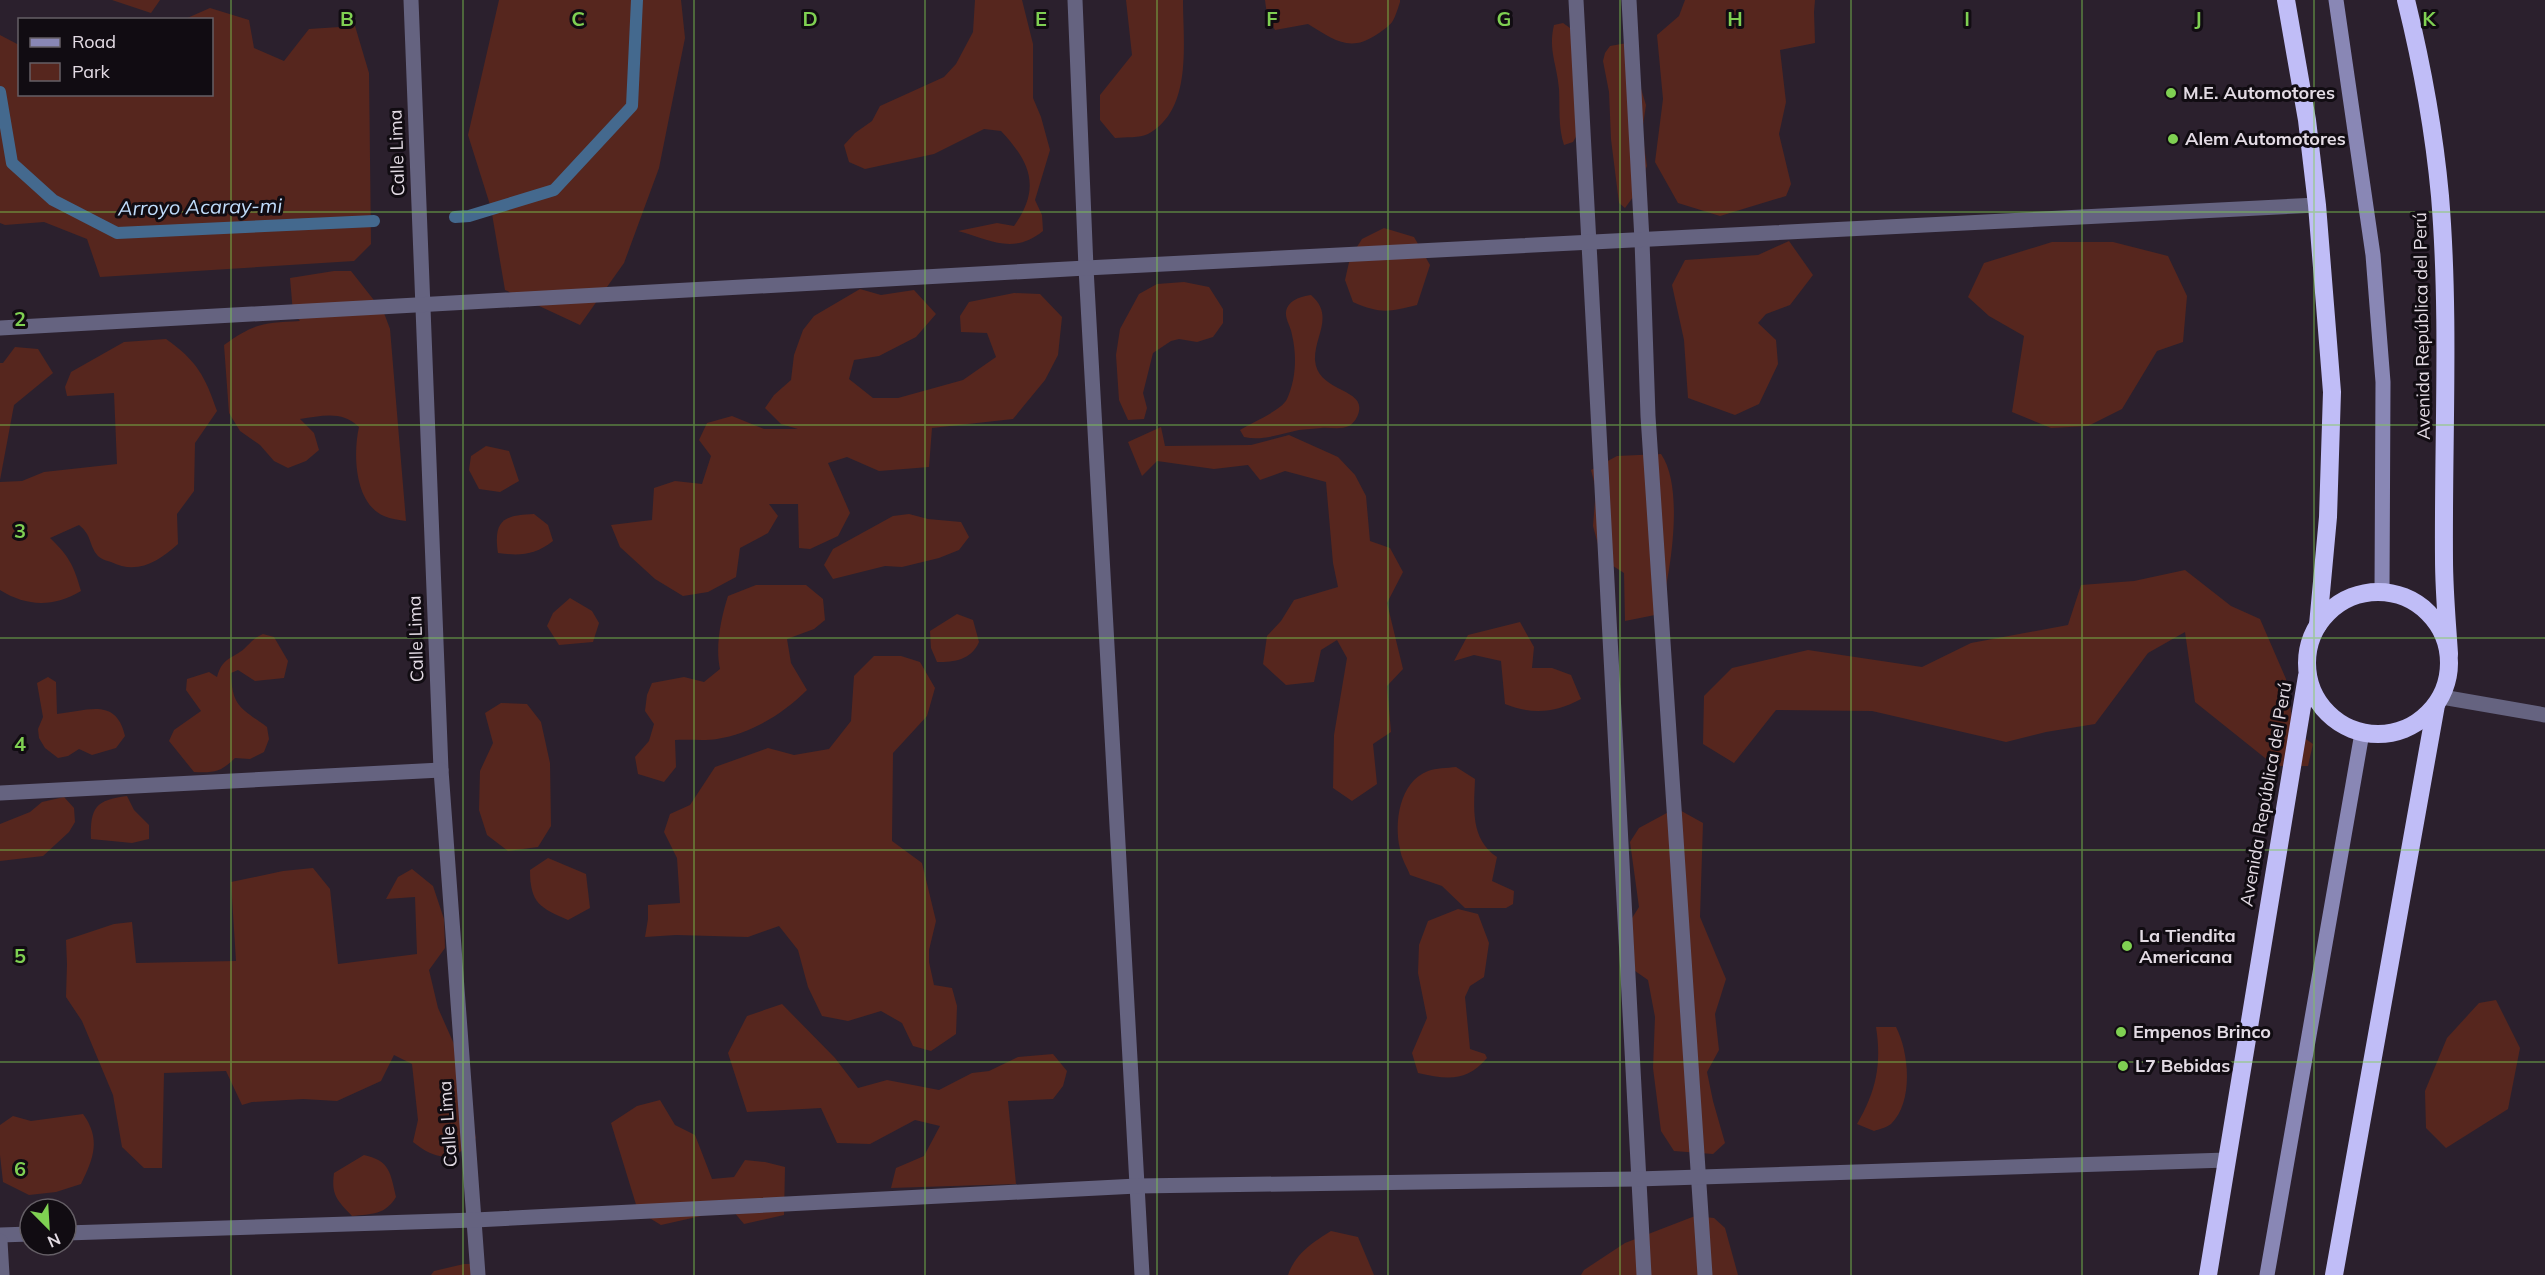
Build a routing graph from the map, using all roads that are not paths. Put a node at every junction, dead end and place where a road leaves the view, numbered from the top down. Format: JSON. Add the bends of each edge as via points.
{"nodes":[{"id":1,"x":411,"y":0,"type":"edge"},
{"id":2,"x":1075,"y":0,"type":"edge"},
{"id":3,"x":1576,"y":0,"type":"edge"},
{"id":4,"x":1629,"y":0,"type":"edge"},
{"id":5,"x":2286,"y":0,"type":"edge"},
{"id":6,"x":2336,"y":0,"type":"edge"},
{"id":7,"x":2406,"y":0,"type":"edge"},
{"id":8,"x":2317,"y":205,"type":"junction"},
{"id":9,"x":1642,"y":240,"type":"junction"},
{"id":10,"x":1588,"y":243,"type":"junction"},
{"id":11,"x":1086,"y":268,"type":"junction"},
{"id":12,"x":422,"y":305,"type":"junction"},
{"id":13,"x":0,"y":328,"type":"edge"},
{"id":14,"x":2382,"y":592,"type":"junction"},
{"id":15,"x":2318,"y":625,"type":"junction"},
{"id":16,"x":2449,"y":654,"type":"junction"},
{"id":17,"x":2307,"y":676,"type":"junction"},
{"id":18,"x":2439,"y":701,"type":"junction"},
{"id":19,"x":2545,"y":715,"type":"edge"},
{"id":20,"x":2362,"y":733,"type":"junction"},
{"id":21,"x":441,"y":770,"type":"junction"},
{"id":22,"x":0,"y":794,"type":"edge"},
{"id":23,"x":2227,"y":1160,"type":"junction"},
{"id":24,"x":1698,"y":1177,"type":"junction"},
{"id":25,"x":1637,"y":1179,"type":"junction"},
{"id":26,"x":1137,"y":1186,"type":"junction"},
{"id":27,"x":475,"y":1220,"type":"junction"},
{"id":28,"x":78,"y":1233,"type":"edge"},
{"id":29,"x":18,"y":1234,"type":"edge"},
{"id":30,"x":0,"y":1235,"type":"edge"},
{"id":31,"x":0,"y":1241,"type":"edge"},
{"id":32,"x":2,"y":1275,"type":"edge"},
{"id":33,"x":478,"y":1275,"type":"edge"},
{"id":34,"x":1142,"y":1275,"type":"edge"},
{"id":35,"x":1644,"y":1275,"type":"edge"},
{"id":36,"x":1705,"y":1275,"type":"edge"},
{"id":37,"x":2208,"y":1275,"type":"edge"},
{"id":38,"x":2267,"y":1275,"type":"edge"},
{"id":39,"x":2334,"y":1275,"type":"edge"}],
"edges":[{"from":1,"to":12,"type":"street","name":"Calle Lima"},
{"from":2,"to":11,"type":"street"},
{"from":3,"to":10,"type":"street"},
{"from":4,"to":9,"type":"street"},
{"from":5,"to":8,"type":"highway"},
{"from":6,"to":14,"type":"street","via":[[2373,255],[2383,382]]},
{"from":7,"to":16,"type":"highway","name":"Avenida República del Perú","via":[[2424,72],[2440,195],[2446,412],[2444,560]]},
{"from":8,"to":9,"type":"street"},
{"from":8,"to":15,"type":"highway","via":[[2332,414]]},
{"from":9,"to":10,"type":"street"},
{"from":9,"to":24,"type":"street","via":[[1648,417]]},
{"from":10,"to":11,"type":"street"},
{"from":10,"to":25,"type":"street"},
{"from":11,"to":12,"type":"street"},
{"from":11,"to":26,"type":"street"},
{"from":12,"to":13,"type":"street"},
{"from":12,"to":21,"type":"street","name":"Calle Lima"},
{"from":14,"to":15,"type":"highway","via":[[2351,597],[2332,608]]},
{"from":14,"to":16,"type":"highway","via":[[2415,601],[2432,614],[2444,633]]},
{"from":15,"to":17,"type":"highway","via":[[2306,658]]},
{"from":16,"to":18,"type":"highway","via":[[2450,669]]},
{"from":17,"to":20,"type":"highway","via":[[2326,712]]},
{"from":17,"to":23,"type":"highway","name":"Avenida República del Perú"},
{"from":18,"to":19,"type":"street"},
{"from":18,"to":20,"type":"highway","via":[[2422,720],[2404,730],[2383,735]]},
{"from":18,"to":39,"type":"highway"},
{"from":20,"to":38,"type":"street"},
{"from":21,"to":22,"type":"street"},
{"from":21,"to":27,"type":"street","name":"Calle Lima"},
{"from":23,"to":24,"type":"street"},
{"from":23,"to":37,"type":"highway","name":"Avenida República del Perú"},
{"from":24,"to":25,"type":"street"},
{"from":24,"to":36,"type":"street"},
{"from":25,"to":26,"type":"street"},
{"from":25,"to":35,"type":"street"},
{"from":26,"to":27,"type":"street"},
{"from":26,"to":34,"type":"street"},
{"from":27,"to":28,"type":"street"},
{"from":27,"to":33,"type":"street","name":"Calle Lima"},
{"from":29,"to":30,"type":"street"},
{"from":31,"to":32,"type":"street"}]}
